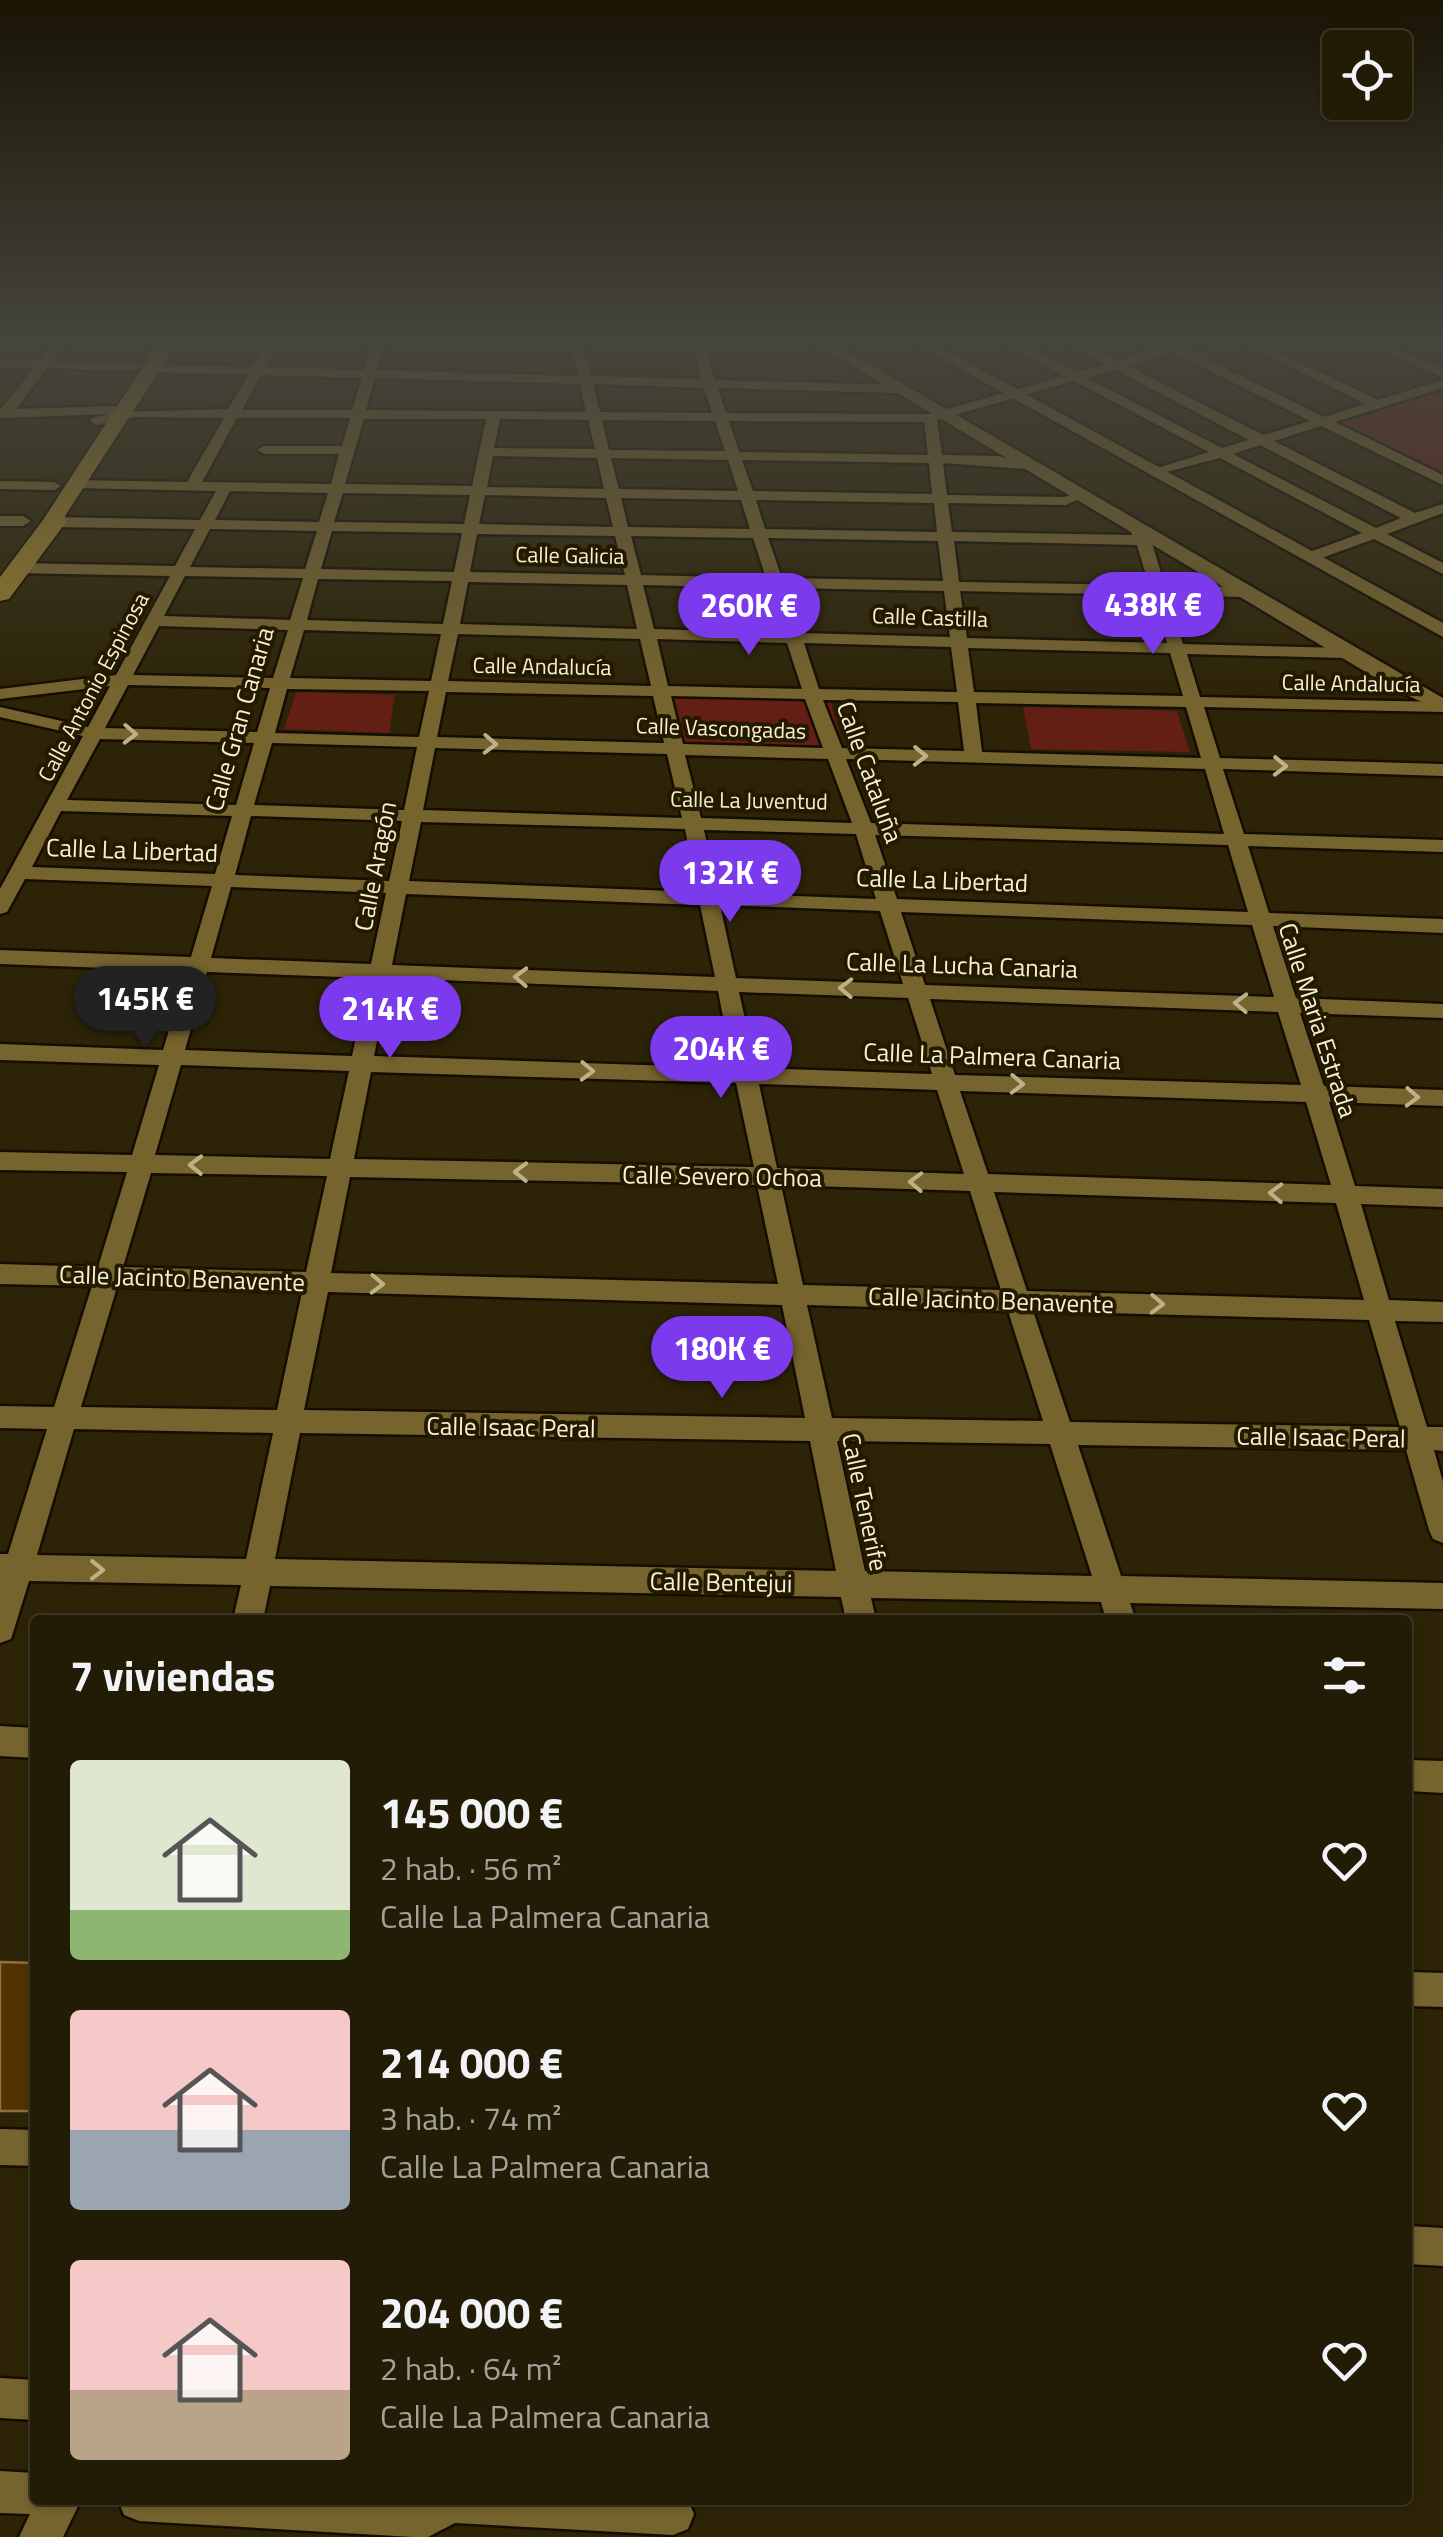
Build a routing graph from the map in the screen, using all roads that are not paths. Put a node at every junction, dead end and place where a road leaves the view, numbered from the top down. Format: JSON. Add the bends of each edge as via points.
{"nodes":[{"id":1,"x":80,"y":460,"type":"edge"},
{"id":2,"x":206,"y":460,"type":"edge"},
{"id":3,"x":253,"y":460,"type":"edge"},
{"id":4,"x":285,"y":460,"type":"edge"},
{"id":5,"x":347,"y":460,"type":"edge"},
{"id":6,"x":484,"y":460,"type":"edge"},
{"id":7,"x":605,"y":460,"type":"edge"},
{"id":8,"x":735,"y":460,"type":"edge"},
{"id":9,"x":935,"y":460,"type":"edge"},
{"id":10,"x":956,"y":460,"type":"edge"},
{"id":11,"x":1017,"y":460,"type":"edge"},
{"id":12,"x":1133,"y":460,"type":"edge"},
{"id":13,"x":1196,"y":460,"type":"edge"},
{"id":14,"x":1234,"y":460,"type":"edge"},
{"id":15,"x":1300,"y":460,"type":"edge"},
{"id":16,"x":1401,"y":460,"type":"edge"},
{"id":17,"x":1026,"y":465,"type":"junction"},
{"id":18,"x":1156,"y":473,"type":"junction"},
{"id":19,"x":1443,"y":481,"type":"edge"},
{"id":20,"x":0,"y":485,"type":"edge"},
{"id":21,"x":64,"y":485,"type":"junction"},
{"id":22,"x":192,"y":486,"type":"junction"},
{"id":23,"x":225,"y":486,"type":"junction"},
{"id":24,"x":340,"y":488,"type":"junction"},
{"id":25,"x":478,"y":491,"type":"junction"},
{"id":26,"x":613,"y":493,"type":"junction"},
{"id":27,"x":746,"y":496,"type":"junction"},
{"id":28,"x":1079,"y":496,"type":"junction"},
{"id":29,"x":940,"y":499,"type":"junction"},
{"id":30,"x":1443,"y":508,"type":"edge"},
{"id":31,"x":1414,"y":519,"type":"junction"},
{"id":32,"x":33,"y":522,"type":"edge"},
{"id":33,"x":205,"y":524,"type":"junction"},
{"id":34,"x":327,"y":526,"type":"junction"},
{"id":35,"x":470,"y":529,"type":"junction"},
{"id":36,"x":622,"y":531,"type":"junction"},
{"id":37,"x":759,"y":534,"type":"junction"},
{"id":38,"x":1139,"y":534,"type":"junction"},
{"id":39,"x":1374,"y":534,"type":"junction"},
{"id":40,"x":945,"y":536,"type":"junction"},
{"id":41,"x":1310,"y":558,"type":"junction"},
{"id":42,"x":8,"y":564,"type":"edge"},
{"id":43,"x":1443,"y":569,"type":"edge"},
{"id":44,"x":181,"y":571,"type":"junction"},
{"id":45,"x":310,"y":573,"type":"junction"},
{"id":46,"x":461,"y":576,"type":"junction"},
{"id":47,"x":633,"y":579,"type":"junction"},
{"id":48,"x":775,"y":582,"type":"junction"},
{"id":49,"x":950,"y":585,"type":"junction"},
{"id":50,"x":1158,"y":588,"type":"junction"},
{"id":51,"x":1243,"y":592,"type":"junction"},
{"id":52,"x":0,"y":594,"type":"edge"},
{"id":53,"x":153,"y":621,"type":"junction"},
{"id":54,"x":296,"y":623,"type":"junction"},
{"id":55,"x":451,"y":627,"type":"junction"},
{"id":56,"x":1443,"y":631,"type":"edge"},
{"id":57,"x":645,"y":632,"type":"junction"},
{"id":58,"x":793,"y":636,"type":"junction"},
{"id":59,"x":958,"y":641,"type":"junction"},
{"id":60,"x":1174,"y":646,"type":"junction"},
{"id":61,"x":1346,"y":653,"type":"junction"},
{"id":62,"x":121,"y":680,"type":"junction"},
{"id":63,"x":278,"y":683,"type":"junction"},
{"id":64,"x":439,"y":687,"type":"junction"},
{"id":65,"x":658,"y":691,"type":"junction"},
{"id":66,"x":0,"y":694,"type":"edge"},
{"id":67,"x":812,"y":694,"type":"junction"},
{"id":68,"x":1405,"y":697,"type":"junction"},
{"id":69,"x":964,"y":698,"type":"junction"},
{"id":70,"x":1190,"y":702,"type":"junction"},
{"id":71,"x":1443,"y":706,"type":"edge"},
{"id":72,"x":0,"y":712,"type":"edge"},
{"id":73,"x":93,"y":733,"type":"junction"},
{"id":74,"x":262,"y":738,"type":"junction"},
{"id":75,"x":428,"y":742,"type":"junction"},
{"id":76,"x":672,"y":749,"type":"junction"},
{"id":77,"x":836,"y":754,"type":"junction"},
{"id":78,"x":974,"y":758,"type":"junction"},
{"id":79,"x":1211,"y":764,"type":"junction"},
{"id":80,"x":1443,"y":770,"type":"edge"},
{"id":81,"x":55,"y":805,"type":"junction"},
{"id":82,"x":242,"y":810,"type":"junction"},
{"id":83,"x":413,"y":816,"type":"junction"},
{"id":84,"x":693,"y":824,"type":"junction"},
{"id":85,"x":862,"y":828,"type":"junction"},
{"id":86,"x":1232,"y":840,"type":"junction"},
{"id":87,"x":1443,"y":846,"type":"edge"},
{"id":88,"x":19,"y":873,"type":"junction"},
{"id":89,"x":222,"y":881,"type":"junction"},
{"id":90,"x":399,"y":888,"type":"junction"},
{"id":91,"x":708,"y":899,"type":"junction"},
{"id":92,"x":888,"y":906,"type":"junction"},
{"id":93,"x":0,"y":908,"type":"edge"},
{"id":94,"x":1258,"y":919,"type":"junction"},
{"id":95,"x":1443,"y":926,"type":"edge"},
{"id":96,"x":0,"y":957,"type":"edge"},
{"id":97,"x":198,"y":964,"type":"junction"},
{"id":98,"x":382,"y":972,"type":"junction"},
{"id":99,"x":726,"y":984,"type":"junction"},
{"id":100,"x":916,"y":990,"type":"junction"},
{"id":101,"x":1283,"y":1005,"type":"junction"},
{"id":102,"x":1443,"y":1011,"type":"edge"},
{"id":103,"x":0,"y":1052,"type":"edge"},
{"id":104,"x":170,"y":1057,"type":"junction"},
{"id":105,"x":363,"y":1064,"type":"junction"},
{"id":106,"x":748,"y":1075,"type":"junction"},
{"id":107,"x":946,"y":1082,"type":"junction"},
{"id":108,"x":1313,"y":1094,"type":"junction"},
{"id":109,"x":1443,"y":1098,"type":"edge"},
{"id":110,"x":0,"y":1161,"type":"edge"},
{"id":111,"x":138,"y":1164,"type":"junction"},
{"id":112,"x":343,"y":1168,"type":"junction"},
{"id":113,"x":768,"y":1176,"type":"junction"},
{"id":114,"x":979,"y":1184,"type":"junction"},
{"id":115,"x":1346,"y":1195,"type":"junction"},
{"id":116,"x":1443,"y":1198,"type":"edge"},
{"id":117,"x":0,"y":1274,"type":"edge"},
{"id":118,"x":107,"y":1276,"type":"junction"},
{"id":119,"x":319,"y":1282,"type":"junction"},
{"id":120,"x":793,"y":1295,"type":"junction"},
{"id":121,"x":1017,"y":1300,"type":"junction"},
{"id":122,"x":1376,"y":1310,"type":"junction"},
{"id":123,"x":1443,"y":1312,"type":"edge"},
{"id":124,"x":0,"y":1417,"type":"edge"},
{"id":125,"x":66,"y":1417,"type":"junction"},
{"id":126,"x":289,"y":1424,"type":"junction"},
{"id":127,"x":822,"y":1430,"type":"junction"},
{"id":128,"x":1061,"y":1434,"type":"junction"},
{"id":129,"x":1429,"y":1438,"type":"edge"},
{"id":130,"x":1443,"y":1530,"type":"edge"},
{"id":131,"x":9,"y":1568,"type":"edge"},
{"id":132,"x":258,"y":1574,"type":"junction"},
{"id":133,"x":854,"y":1585,"type":"junction"},
{"id":134,"x":1111,"y":1590,"type":"junction"},
{"id":135,"x":1443,"y":1596,"type":"edge"},
{"id":136,"x":249,"y":1615,"type":"edge"},
{"id":137,"x":860,"y":1615,"type":"edge"},
{"id":138,"x":1119,"y":1615,"type":"edge"},
{"id":139,"x":0,"y":1629,"type":"edge"},
{"id":140,"x":0,"y":1742,"type":"edge"},
{"id":141,"x":30,"y":1742,"type":"edge"},
{"id":142,"x":1412,"y":1776,"type":"edge"},
{"id":143,"x":1443,"y":1777,"type":"edge"},
{"id":144,"x":1412,"y":1989,"type":"edge"},
{"id":145,"x":1443,"y":1990,"type":"edge"},
{"id":146,"x":0,"y":2147,"type":"edge"},
{"id":147,"x":30,"y":2148,"type":"edge"},
{"id":148,"x":1412,"y":2244,"type":"edge"},
{"id":149,"x":1443,"y":2247,"type":"edge"},
{"id":150,"x":0,"y":2398,"type":"edge"},
{"id":151,"x":30,"y":2400,"type":"edge"},
{"id":152,"x":0,"y":2492,"type":"edge"},
{"id":153,"x":30,"y":2494,"type":"edge"},
{"id":154,"x":57,"y":2505,"type":"edge"},
{"id":155,"x":224,"y":2505,"type":"edge"},
{"id":156,"x":446,"y":2505,"type":"edge"},
{"id":157,"x":507,"y":2505,"type":"edge"},
{"id":158,"x":674,"y":2514,"type":"dead end"},
{"id":159,"x":40,"y":2537,"type":"edge"}],
"edges":[{"from":1,"to":21,"type":"main road"},
{"from":2,"to":22,"type":"street"},
{"from":3,"to":23,"type":"street"},
{"from":4,"to":24,"type":"street"},
{"from":5,"to":24,"type":"street","name":"Calle Gran Canaria"},
{"from":6,"to":25,"type":"street","name":"Calle Aragón"},
{"from":7,"to":26,"type":"street","name":"Calle Tenerife"},
{"from":8,"to":27,"type":"street","name":"Calle Cataluña"},
{"from":9,"to":29,"type":"street"},
{"from":10,"to":17,"type":"street"},
{"from":11,"to":17,"type":"street"},
{"from":12,"to":18,"type":"street"},
{"from":13,"to":18,"type":"street"},
{"from":14,"to":39,"type":"street"},
{"from":15,"to":31,"type":"street"},
{"from":16,"to":19,"type":"street"},
{"from":17,"to":28,"type":"street"},
{"from":18,"to":41,"type":"street"},
{"from":20,"to":21,"type":"street"},
{"from":21,"to":22,"type":"street"},
{"from":21,"to":32,"type":"main road"},
{"from":22,"to":23,"type":"street"},
{"from":23,"to":33,"type":"street","name":"Calle Antonio Espinosa"},
{"from":24,"to":25,"type":"street"},
{"from":24,"to":34,"type":"street","name":"Calle Gran Canaria"},
{"from":25,"to":26,"type":"street"},
{"from":25,"to":35,"type":"street","name":"Calle Aragón"},
{"from":26,"to":27,"type":"street"},
{"from":26,"to":36,"type":"street","name":"Calle Tenerife"},
{"from":27,"to":29,"type":"street"},
{"from":27,"to":37,"type":"street","name":"Calle Cataluña"},
{"from":28,"to":29,"type":"street"},
{"from":28,"to":38,"type":"street"},
{"from":29,"to":40,"type":"street"},
{"from":30,"to":31,"type":"street"},
{"from":31,"to":39,"type":"street"},
{"from":32,"to":33,"type":"street"},
{"from":32,"to":42,"type":"main road"},
{"from":33,"to":34,"type":"street"},
{"from":33,"to":44,"type":"street","name":"Calle Antonio Espinosa"},
{"from":34,"to":35,"type":"street"},
{"from":34,"to":45,"type":"street","name":"Calle Gran Canaria"},
{"from":35,"to":36,"type":"street"},
{"from":35,"to":46,"type":"street","name":"Calle Aragón"},
{"from":36,"to":37,"type":"street"},
{"from":36,"to":47,"type":"street","name":"Calle Tenerife"},
{"from":37,"to":40,"type":"street"},
{"from":37,"to":48,"type":"street","name":"Calle Cataluña"},
{"from":38,"to":40,"type":"street"},
{"from":38,"to":50,"type":"street","name":"Calle Maria Estrada"},
{"from":38,"to":51,"type":"street"},
{"from":39,"to":41,"type":"street"},
{"from":39,"to":43,"type":"street"},
{"from":40,"to":49,"type":"street"},
{"from":41,"to":56,"type":"street"},
{"from":42,"to":44,"type":"street","name":"Calle Galicia"},
{"from":42,"to":52,"type":"main road"},
{"from":44,"to":45,"type":"street","name":"Calle Galicia"},
{"from":44,"to":53,"type":"street","name":"Calle Antonio Espinosa"},
{"from":45,"to":46,"type":"street","name":"Calle Galicia"},
{"from":45,"to":54,"type":"street","name":"Calle Gran Canaria"},
{"from":46,"to":47,"type":"street","name":"Calle Galicia"},
{"from":46,"to":55,"type":"street","name":"Calle Aragón"},
{"from":47,"to":48,"type":"street","name":"Calle Galicia"},
{"from":47,"to":57,"type":"street","name":"Calle Tenerife"},
{"from":48,"to":49,"type":"street","name":"Calle Galicia"},
{"from":48,"to":58,"type":"street","name":"Calle Cataluña"},
{"from":49,"to":50,"type":"street","name":"Calle Galicia"},
{"from":49,"to":59,"type":"street"},
{"from":50,"to":51,"type":"street","name":"Calle Galicia"},
{"from":50,"to":60,"type":"street","name":"Calle Maria Estrada"},
{"from":51,"to":61,"type":"street"},
{"from":53,"to":54,"type":"street","name":"Calle Castilla"},
{"from":53,"to":62,"type":"street","name":"Calle Antonio Espinosa"},
{"from":54,"to":55,"type":"street","name":"Calle Castilla"},
{"from":54,"to":63,"type":"street","name":"Calle Gran Canaria"},
{"from":55,"to":57,"type":"street","name":"Calle Castilla"},
{"from":55,"to":64,"type":"street","name":"Calle Aragón"},
{"from":57,"to":58,"type":"street","name":"Calle Castilla"},
{"from":57,"to":65,"type":"street","name":"Calle Tenerife"},
{"from":58,"to":59,"type":"street","name":"Calle Castilla"},
{"from":58,"to":67,"type":"street","name":"Calle Cataluña"},
{"from":59,"to":60,"type":"street","name":"Calle Castilla"},
{"from":59,"to":69,"type":"street"},
{"from":60,"to":61,"type":"street","name":"Calle Castilla"},
{"from":60,"to":70,"type":"street","name":"Calle Maria Estrada"},
{"from":61,"to":68,"type":"street"},
{"from":62,"to":63,"type":"street","name":"Calle Andalucía"},
{"from":62,"to":66,"type":"street","name":"Calle Andalucía"},
{"from":62,"to":73,"type":"street","name":"Calle Antonio Espinosa"},
{"from":63,"to":64,"type":"street","name":"Calle Andalucía"},
{"from":63,"to":74,"type":"street","name":"Calle Gran Canaria"},
{"from":64,"to":65,"type":"street","name":"Calle Andalucía"},
{"from":64,"to":75,"type":"street","name":"Calle Aragón"},
{"from":65,"to":67,"type":"street","name":"Calle Andalucía"},
{"from":65,"to":76,"type":"street","name":"Calle Tenerife"},
{"from":67,"to":69,"type":"street","name":"Calle Andalucía"},
{"from":67,"to":77,"type":"street","name":"Calle Cataluña"},
{"from":68,"to":70,"type":"street","name":"Calle Andalucía"},
{"from":68,"to":71,"type":"street"},
{"from":69,"to":70,"type":"street","name":"Calle Andalucía"},
{"from":69,"to":78,"type":"street"},
{"from":70,"to":79,"type":"street","name":"Calle Maria Estrada"},
{"from":72,"to":73,"type":"street","name":"Calle Vascongadas"},
{"from":73,"to":74,"type":"street","name":"Calle Vascongadas","one_way":true},
{"from":73,"to":81,"type":"street","name":"Calle Antonio Espinosa"},
{"from":74,"to":75,"type":"street","name":"Calle Vascongadas"},
{"from":74,"to":82,"type":"street","name":"Calle Gran Canaria"},
{"from":75,"to":76,"type":"street","name":"Calle Vascongadas","one_way":true},
{"from":75,"to":83,"type":"street","name":"Calle Aragón"},
{"from":76,"to":77,"type":"street","name":"Calle Vascongadas"},
{"from":76,"to":84,"type":"street","name":"Calle Tenerife"},
{"from":77,"to":78,"type":"street","name":"Calle Vascongadas","one_way":true},
{"from":77,"to":85,"type":"street","name":"Calle Cataluña"},
{"from":78,"to":79,"type":"street","name":"Calle Vascongadas"},
{"from":79,"to":80,"type":"street","name":"Calle Vascongadas","one_way":true},
{"from":79,"to":86,"type":"street","name":"Calle Maria Estrada"},
{"from":81,"to":82,"type":"street","name":"Calle La Juventud"},
{"from":81,"to":88,"type":"street","name":"Calle Antonio Espinosa"},
{"from":82,"to":83,"type":"street","name":"Calle La Juventud"},
{"from":82,"to":89,"type":"street","name":"Calle Gran Canaria"},
{"from":83,"to":84,"type":"street","name":"Calle La Juventud"},
{"from":83,"to":90,"type":"street","name":"Calle Aragón"},
{"from":84,"to":85,"type":"street","name":"Calle La Juventud"},
{"from":84,"to":91,"type":"street","name":"Calle Tenerife"},
{"from":85,"to":86,"type":"street","name":"Calle La Juventud"},
{"from":85,"to":92,"type":"street","name":"Calle Cataluña"},
{"from":86,"to":87,"type":"street","name":"Calle La Juventud"},
{"from":86,"to":94,"type":"street","name":"Calle Maria Estrada"},
{"from":88,"to":89,"type":"street","name":"Calle La Libertad"},
{"from":88,"to":93,"type":"street","name":"Calle Antonio Espinosa"},
{"from":89,"to":90,"type":"street","name":"Calle La Libertad"},
{"from":89,"to":97,"type":"street","name":"Calle Gran Canaria"},
{"from":90,"to":91,"type":"street","name":"Calle La Libertad"},
{"from":90,"to":98,"type":"street","name":"Calle Aragón"},
{"from":91,"to":92,"type":"street","name":"Calle La Libertad"},
{"from":91,"to":99,"type":"street","name":"Calle Tenerife"},
{"from":92,"to":94,"type":"street","name":"Calle La Libertad"},
{"from":92,"to":100,"type":"street","name":"Calle Cataluña"},
{"from":94,"to":95,"type":"street","name":"Calle La Libertad"},
{"from":94,"to":101,"type":"street","name":"Calle Maria Estrada"},
{"from":96,"to":97,"type":"street","name":"Calle La Lucha Canaria"},
{"from":97,"to":98,"type":"street","name":"Calle La Lucha Canaria"},
{"from":97,"to":104,"type":"street","name":"Calle Gran Canaria"},
{"from":99,"to":98,"type":"street","name":"Calle La Lucha Canaria","one_way":true},
{"from":98,"to":105,"type":"street","name":"Calle Aragón"},
{"from":100,"to":99,"type":"street","name":"Calle La Lucha Canaria","one_way":true},
{"from":99,"to":106,"type":"street","name":"Calle Tenerife"},
{"from":101,"to":100,"type":"street","name":"Calle La Lucha Canaria","one_way":true},
{"from":100,"to":107,"type":"street","name":"Calle Cataluña"},
{"from":101,"to":102,"type":"street","name":"Calle La Lucha Canaria"},
{"from":101,"to":108,"type":"street","name":"Calle Maria Estrada"},
{"from":103,"to":104,"type":"street","name":"Calle La Palmera Canaria"},
{"from":104,"to":105,"type":"street","name":"Calle La Palmera Canaria"},
{"from":104,"to":111,"type":"street","name":"Calle Gran Canaria"},
{"from":105,"to":106,"type":"street","name":"Calle La Palmera Canaria","one_way":true},
{"from":105,"to":112,"type":"street","name":"Calle Aragón"},
{"from":106,"to":107,"type":"street","name":"Calle La Palmera Canaria"},
{"from":106,"to":113,"type":"street","name":"Calle Tenerife"},
{"from":107,"to":108,"type":"street","name":"Calle La Palmera Canaria","one_way":true},
{"from":107,"to":114,"type":"street","name":"Calle Cataluña"},
{"from":108,"to":109,"type":"street","name":"Calle La Palmera Canaria","one_way":true},
{"from":108,"to":115,"type":"street","name":"Calle Maria Estrada"},
{"from":110,"to":111,"type":"street","name":"Calle Severo Ochoa"},
{"from":112,"to":111,"type":"street","name":"Calle Severo Ochoa","one_way":true},
{"from":111,"to":118,"type":"street","name":"Calle Gran Canaria"},
{"from":113,"to":112,"type":"street","name":"Calle Severo Ochoa","one_way":true},
{"from":112,"to":119,"type":"street","name":"Calle Aragón"},
{"from":114,"to":113,"type":"street","name":"Calle Severo Ochoa","one_way":true},
{"from":113,"to":120,"type":"street","name":"Calle Tenerife"},
{"from":115,"to":114,"type":"street","name":"Calle Severo Ochoa","one_way":true},
{"from":114,"to":121,"type":"street","name":"Calle Cataluña"},
{"from":115,"to":116,"type":"street","name":"Calle Severo Ochoa"},
{"from":115,"to":122,"type":"street","name":"Calle Maria Estrada"},
{"from":117,"to":118,"type":"street","name":"Calle Jacinto Benavente"},
{"from":118,"to":119,"type":"street","name":"Calle Jacinto Benavente"},
{"from":118,"to":125,"type":"street","name":"Calle Gran Canaria"},
{"from":119,"to":120,"type":"street","name":"Calle Jacinto Benavente","one_way":true},
{"from":119,"to":126,"type":"street","name":"Calle Aragón"},
{"from":120,"to":121,"type":"street","name":"Calle Jacinto Benavente"},
{"from":120,"to":127,"type":"street","name":"Calle Tenerife"},
{"from":121,"to":122,"type":"street","name":"Calle Jacinto Benavente","one_way":true},
{"from":121,"to":128,"type":"street","name":"Calle Cataluña"},
{"from":122,"to":123,"type":"street","name":"Calle Jacinto Benavente"},
{"from":122,"to":129,"type":"street","name":"Calle Maria Estrada"},
{"from":124,"to":125,"type":"street","name":"Calle Isaac Peral"},
{"from":125,"to":126,"type":"street","name":"Calle Isaac Peral"},
{"from":125,"to":131,"type":"street","name":"Calle Gran Canaria"},
{"from":126,"to":127,"type":"street","name":"Calle Isaac Peral"},
{"from":126,"to":132,"type":"street","name":"Calle Aragón"},
{"from":127,"to":128,"type":"street","name":"Calle Isaac Peral"},
{"from":127,"to":133,"type":"street","name":"Calle Tenerife"},
{"from":128,"to":129,"type":"street","name":"Calle Isaac Peral"},
{"from":128,"to":134,"type":"street","name":"Calle Cataluña"},
{"from":129,"to":130,"type":"street","name":"Calle Maria Estrada"},
{"from":131,"to":132,"type":"street","name":"Calle Bentejui","one_way":true},
{"from":131,"to":139,"type":"street","name":"Calle Gran Canaria"},
{"from":132,"to":133,"type":"street","name":"Calle Bentejui"},
{"from":132,"to":136,"type":"street","name":"Calle Aragón"},
{"from":133,"to":134,"type":"street","name":"Calle Bentejui"},
{"from":133,"to":137,"type":"street","name":"Calle Tenerife"},
{"from":134,"to":135,"type":"street","name":"Calle Bentejui"},
{"from":134,"to":138,"type":"street","name":"Calle Cataluña"},
{"from":140,"to":141,"type":"street"},
{"from":142,"to":143,"type":"street"},
{"from":144,"to":145,"type":"street"},
{"from":146,"to":147,"type":"street"},
{"from":148,"to":149,"type":"street"},
{"from":150,"to":151,"type":"street"},
{"from":152,"to":153,"type":"street"},
{"from":154,"to":159,"type":"street"},
{"from":155,"to":156,"type":"street","via":[[426,2517]]},
{"from":157,"to":158,"type":"street"}]}
